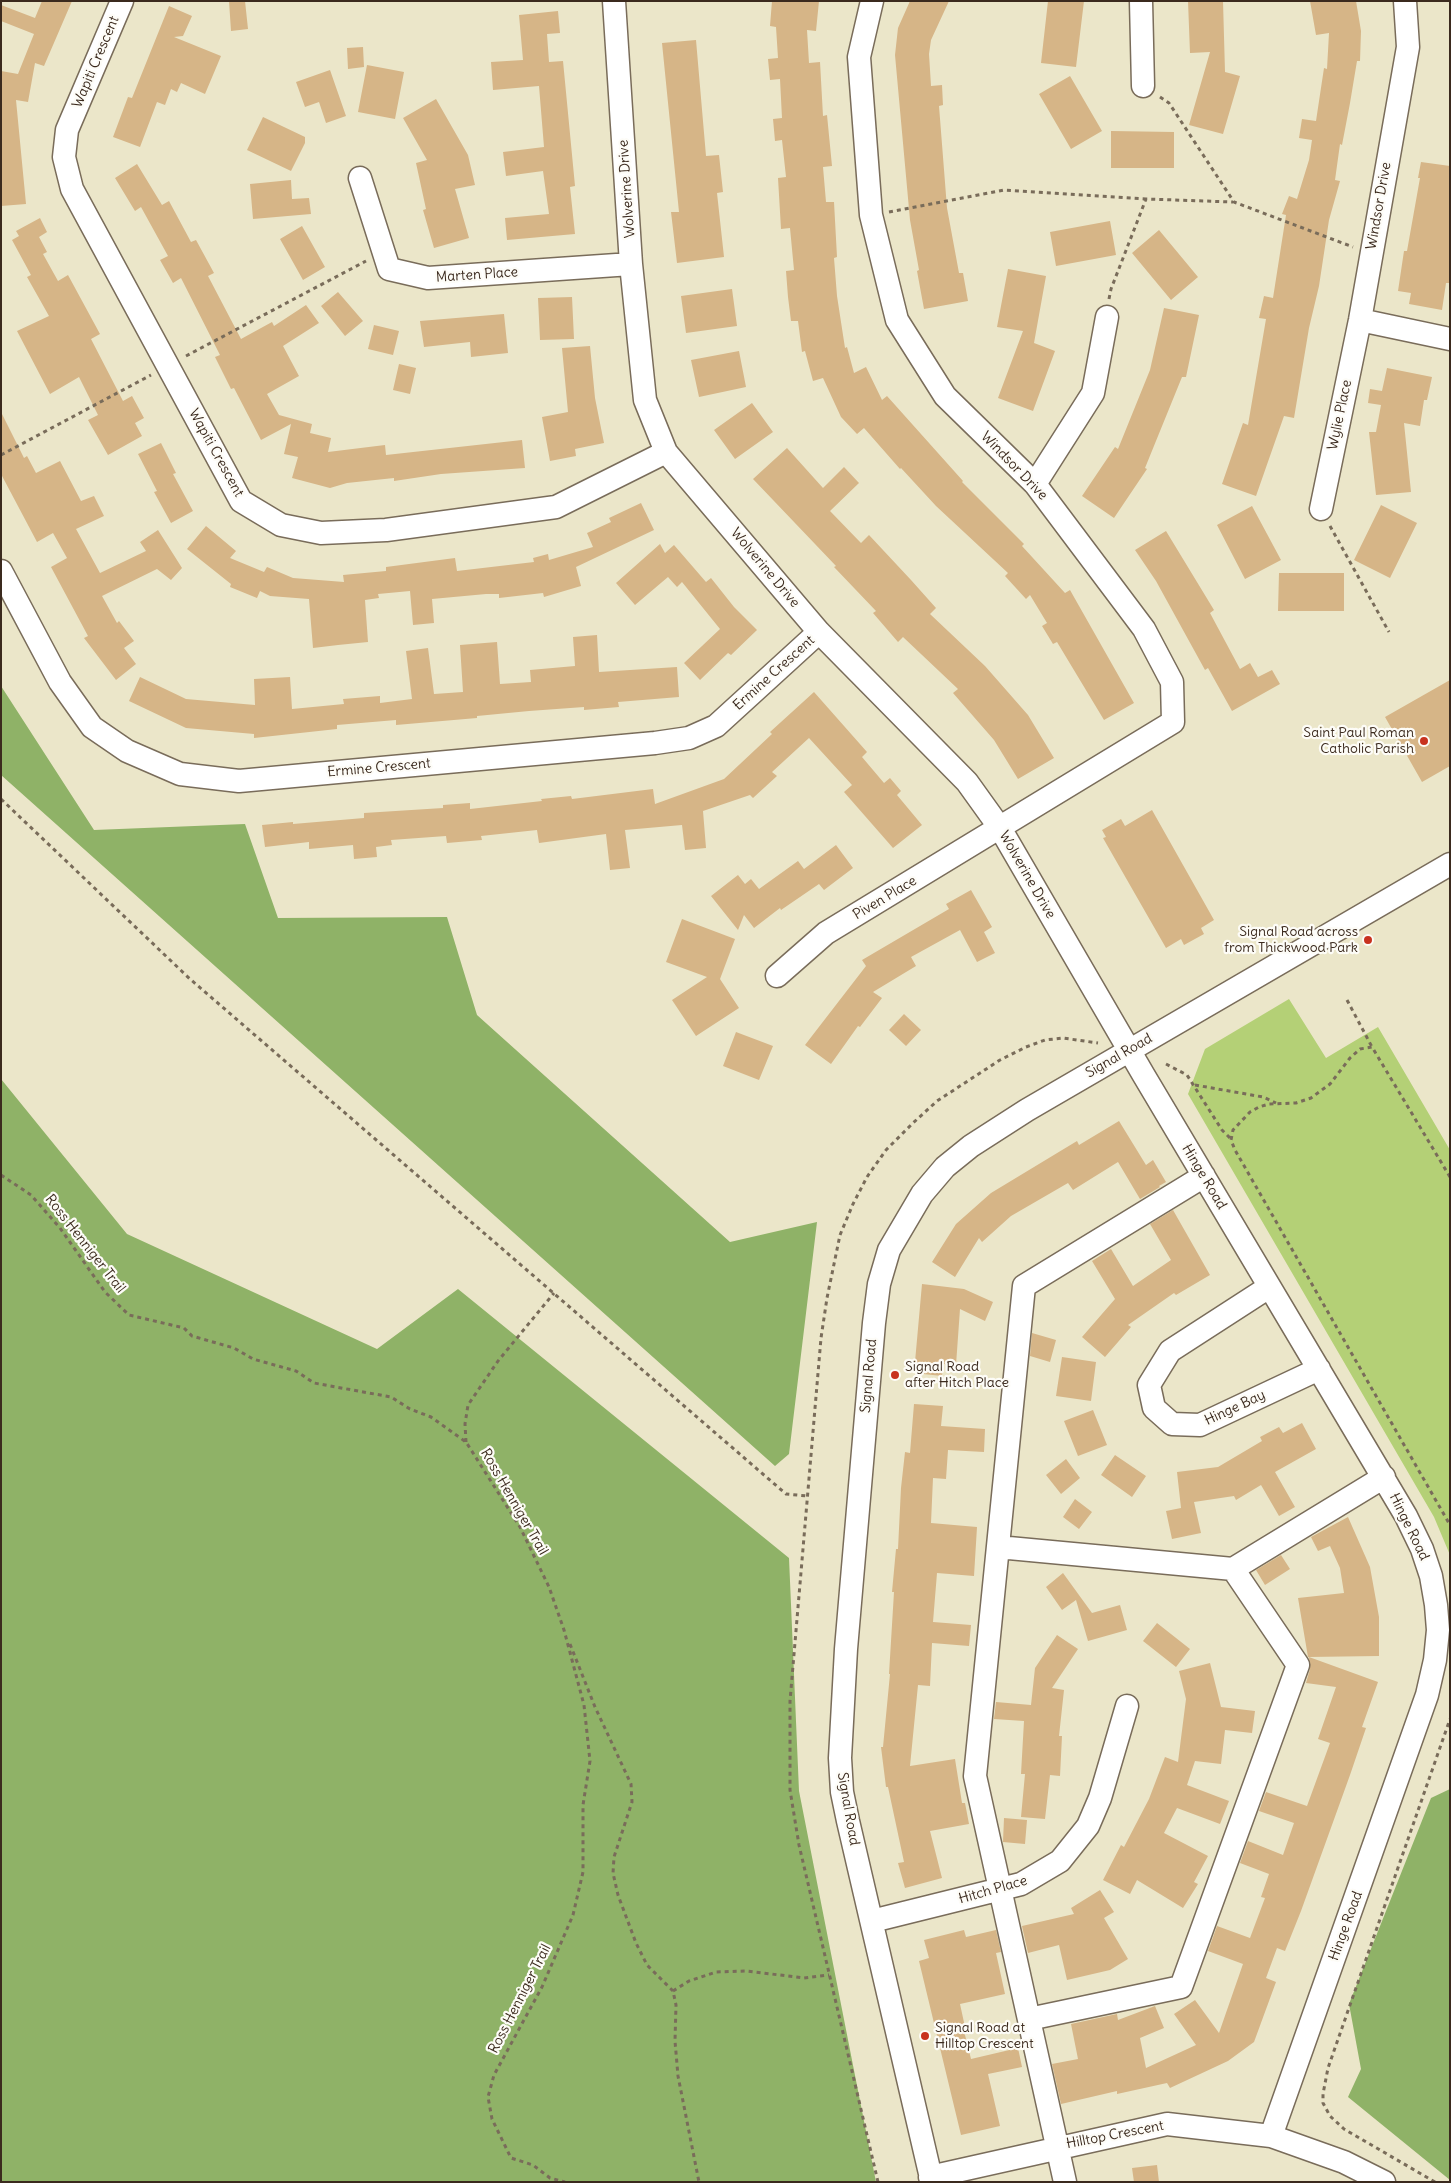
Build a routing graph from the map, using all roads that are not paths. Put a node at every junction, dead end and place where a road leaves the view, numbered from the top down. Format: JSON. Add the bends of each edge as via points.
{"nodes":[{"id":1,"x":122,"y":1,"type":"edge"},
{"id":2,"x":614,"y":1,"type":"edge"},
{"id":3,"x":872,"y":1,"type":"edge"},
{"id":4,"x":1141,"y":1,"type":"edge"},
{"id":5,"x":1405,"y":1,"type":"edge"},
{"id":6,"x":1142,"y":86,"type":"road end"},
{"id":7,"x":360,"y":178,"type":"dead end"},
{"id":8,"x":631,"y":264,"type":"junction"},
{"id":9,"x":1107,"y":317,"type":"road end"},
{"id":10,"x":1360,"y":320,"type":"junction"},
{"id":11,"x":1450,"y":339,"type":"edge"},
{"id":12,"x":666,"y":452,"type":"junction"},
{"id":13,"x":1035,"y":484,"type":"junction"},
{"id":14,"x":1321,"y":509,"type":"road end"},
{"id":15,"x":1,"y":571,"type":"edge"},
{"id":16,"x":819,"y":632,"type":"junction"},
{"id":17,"x":1000,"y":828,"type":"junction"},
{"id":18,"x":1450,"y":864,"type":"edge"},
{"id":19,"x":777,"y":976,"type":"dead end"},
{"id":20,"x":1129,"y":1050,"type":"junction"},
{"id":21,"x":1204,"y":1176,"type":"junction"},
{"id":22,"x":1270,"y":1287,"type":"junction"},
{"id":23,"x":1319,"y":1369,"type":"junction"},
{"id":24,"x":1384,"y":1477,"type":"junction"},
{"id":25,"x":998,"y":1547,"type":"junction"},
{"id":26,"x":1233,"y":1569,"type":"junction"},
{"id":27,"x":1127,"y":1706,"type":"dead end"},
{"id":28,"x":1000,"y":1890,"type":"junction"},
{"id":29,"x":872,"y":1921,"type":"junction"},
{"id":30,"x":1029,"y":2018,"type":"junction"},
{"id":31,"x":1271,"y":2136,"type":"junction"},
{"id":32,"x":1057,"y":2147,"type":"junction"},
{"id":33,"x":931,"y":2179,"type":"edge"},
{"id":34,"x":1065,"y":2182,"type":"edge"},
{"id":35,"x":1384,"y":2182,"type":"edge"}],
"edges":[{"from":1,"to":12,"type":"street","name":"Wapiti Crescent","via":[[67,130],[64,157],[72,189],[242,501],[281,525],[321,533],[386,530],[556,507]]},
{"from":2,"to":8,"type":"street","name":"Wolverine Drive"},
{"from":3,"to":13,"type":"street","name":"Windsor Drive","via":[[859,58],[871,215],[897,320],[945,396]]},
{"from":4,"to":6,"type":"street"},
{"from":5,"to":10,"type":"street","name":"Windsor Drive","via":[[1408,46]]},
{"from":7,"to":8,"type":"street","name":"Marten Place","via":[[389,269],[428,278]]},
{"from":8,"to":12,"type":"street","name":"Wolverine Drive","via":[[645,400]]},
{"from":9,"to":13,"type":"street","via":[[1093,393]]},
{"from":10,"to":11,"type":"street"},
{"from":10,"to":14,"type":"street","name":"Wylie Place"},
{"from":12,"to":16,"type":"street","name":"Wolverine Drive"},
{"from":13,"to":17,"type":"street","name":"Windsor Drive","via":[[1144,629],[1172,682],[1173,722]]},
{"from":15,"to":16,"type":"street","name":"Ermine Crescent","via":[[60,682],[92,728],[127,752],[180,774],[239,781],[689,738],[716,726]]},
{"from":16,"to":17,"type":"street","name":"Wolverine Drive","via":[[967,782]]},
{"from":17,"to":19,"type":"street","name":"Piven Place","via":[[826,934]]},
{"from":17,"to":20,"type":"street","name":"Wolverine Drive"},
{"from":18,"to":20,"type":"street","name":"Signal Road"},
{"from":20,"to":21,"type":"street","name":"Hinge Road"},
{"from":20,"to":29,"type":"street","name":"Signal Road","via":[[997,1128],[945,1167],[922,1194],[889,1250],[879,1284],[874,1323],[846,1649],[840,1758],[842,1792]]},
{"from":21,"to":22,"type":"street","name":"Hinge Road"},
{"from":21,"to":25,"type":"street","via":[[1024,1286]]},
{"from":22,"to":23,"type":"street","name":"Hinge Road"},
{"from":22,"to":23,"type":"street","name":"Hinge Bay","via":[[1170,1352],[1149,1386],[1154,1408],[1172,1424],[1200,1425]]},
{"from":23,"to":24,"type":"street","name":"Hinge Road"},
{"from":24,"to":26,"type":"street"},
{"from":24,"to":31,"type":"street","name":"Hinge Road","via":[[1422,1549],[1431,1576],[1438,1630],[1435,1660],[1420,1718]]},
{"from":25,"to":26,"type":"street"},
{"from":25,"to":28,"type":"street","via":[[975,1776]]},
{"from":26,"to":30,"type":"street","via":[[1298,1664],[1181,1987]]},
{"from":27,"to":28,"type":"street","name":"Hitch Place","via":[[1100,1798],[1088,1826],[1060,1861],[1021,1884]]},
{"from":28,"to":29,"type":"street","name":"Hitch Place"},
{"from":28,"to":30,"type":"street"},
{"from":29,"to":33,"type":"street","name":"Signal Road"},
{"from":30,"to":32,"type":"street"},
{"from":31,"to":32,"type":"street","name":"Hilltop Crescent","via":[[1167,2124]]},
{"from":31,"to":35,"type":"street","name":"Hilltop Crescent","via":[[1344,2162]]},
{"from":32,"to":33,"type":"street","name":"Hilltop Crescent"},
{"from":32,"to":34,"type":"street"}]}
